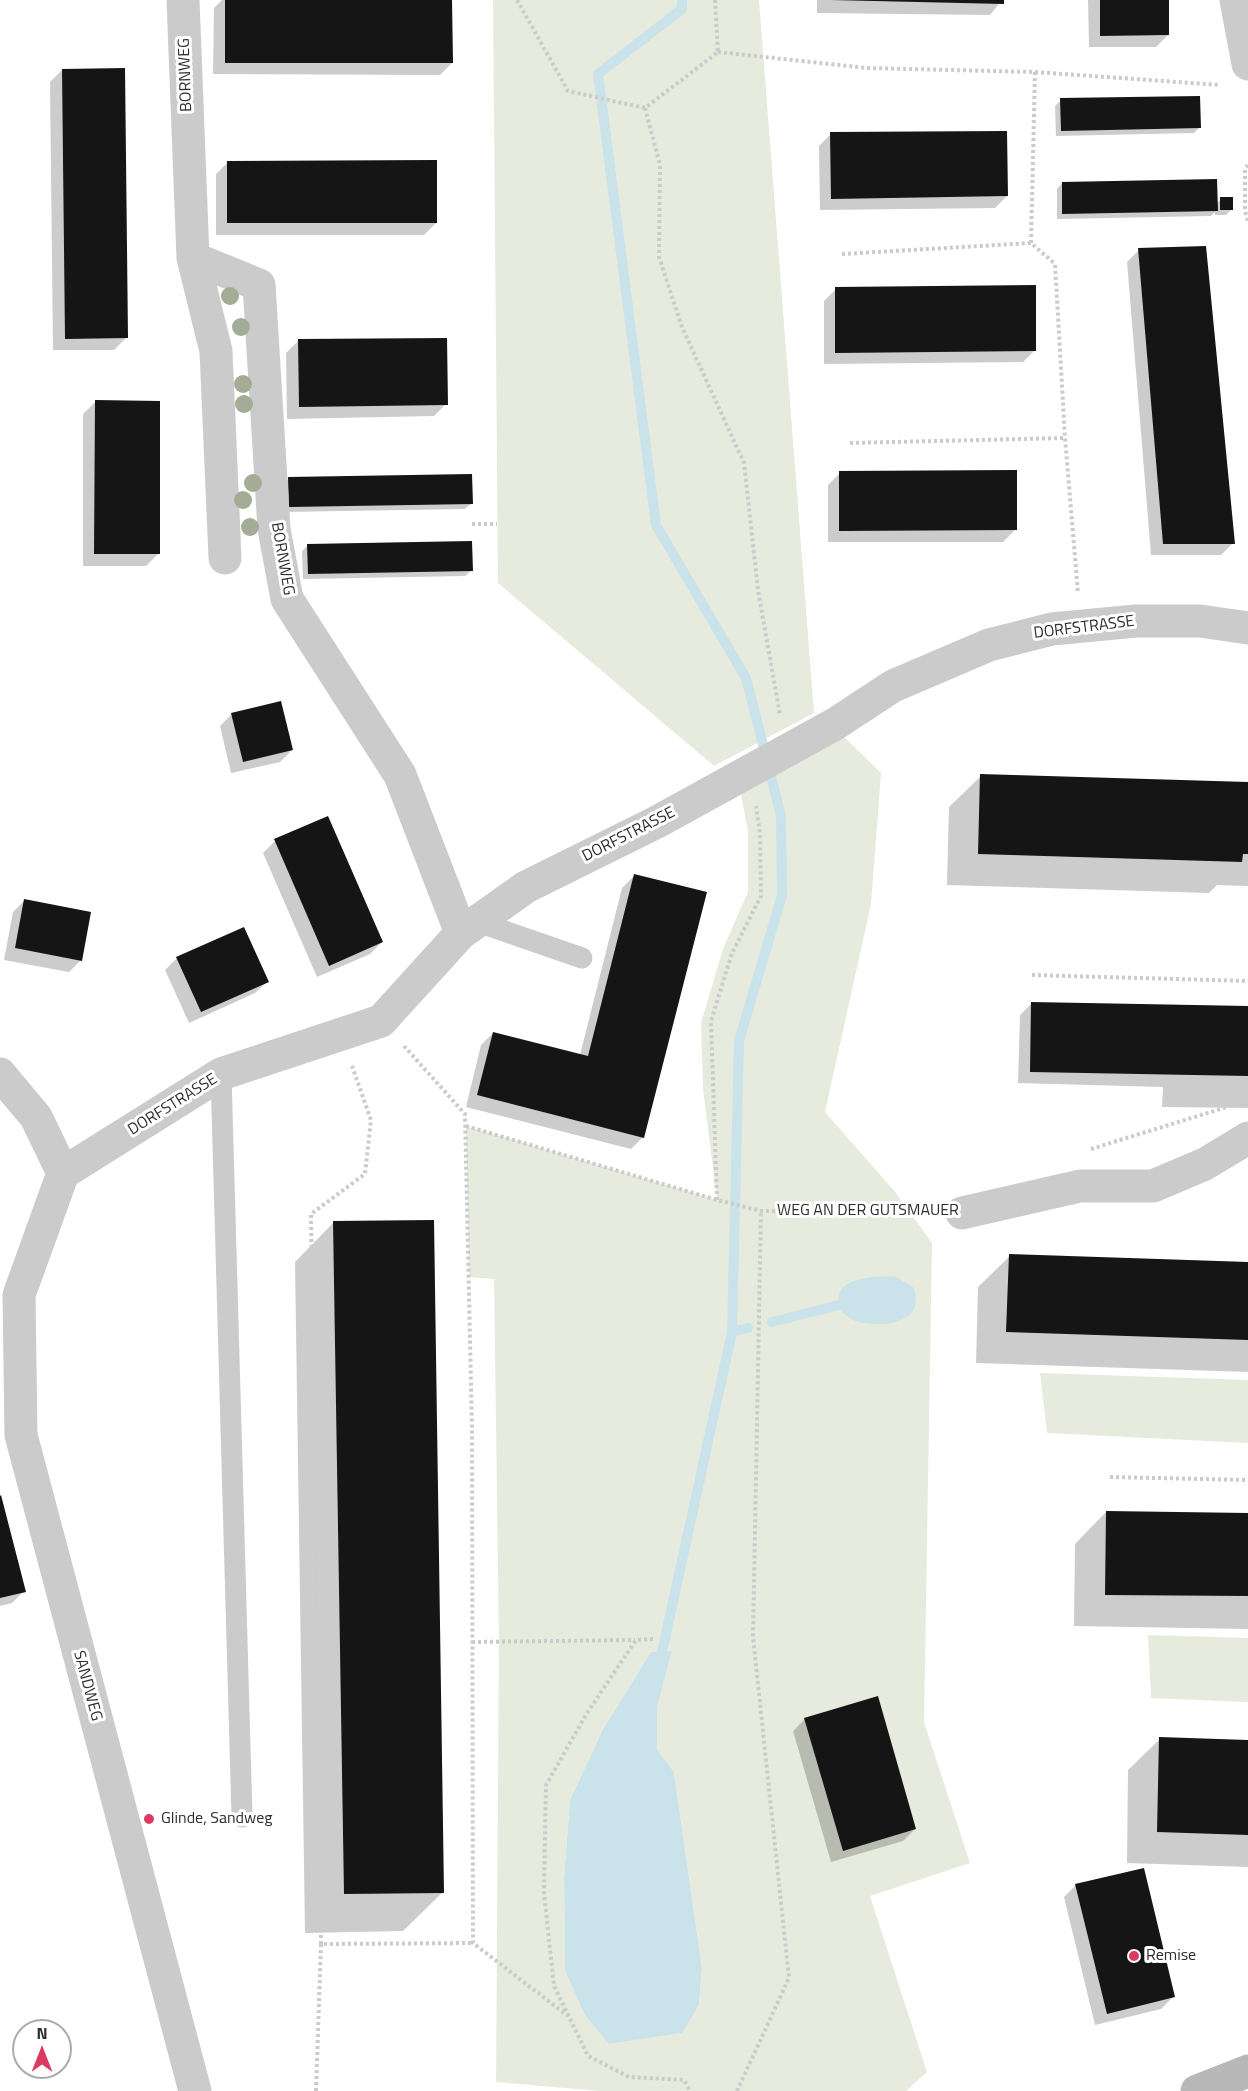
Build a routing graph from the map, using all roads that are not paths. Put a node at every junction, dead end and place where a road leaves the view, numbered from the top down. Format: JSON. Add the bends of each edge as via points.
{"nodes":[{"id":1,"x":183,"y":0,"type":"edge"},
{"id":2,"x":1236,"y":0,"type":"edge"},
{"id":3,"x":1236,"y":74,"type":"edge"},
{"id":4,"x":193,"y":258,"type":"junction"},
{"id":5,"x":216,"y":351,"type":"junction"},
{"id":6,"x":264,"y":362,"type":"junction"},
{"id":7,"x":225,"y":558,"type":"dead end"},
{"id":8,"x":1248,"y":628,"type":"edge"},
{"id":9,"x":470,"y":928,"type":"junction"},
{"id":10,"x":582,"y":958,"type":"dead end"},
{"id":11,"x":0,"y":1074,"type":"edge"},
{"id":12,"x":221,"y":1074,"type":"junction"},
{"id":13,"x":1248,"y":1138,"type":"edge"},
{"id":14,"x":63,"y":1173,"type":"junction"},
{"id":15,"x":962,"y":1213,"type":"road end"},
{"id":16,"x":9,"y":1297,"type":"edge"},
{"id":17,"x":242,"y":1817,"type":"dead end"},
{"id":18,"x":1248,"y":2070,"type":"edge"},
{"id":19,"x":195,"y":2091,"type":"edge"},
{"id":20,"x":1197,"y":2091,"type":"edge"}],
"edges":[{"from":1,"to":4,"type":"street","name":"BORNWEG"},
{"from":2,"to":3,"type":"street"},
{"from":4,"to":5,"type":"street","name":"BORNWEG"},
{"from":4,"to":6,"type":"street","name":"BORNWEG","via":[[259,285]]},
{"from":5,"to":6,"type":"street"},
{"from":5,"to":7,"type":"street","name":"BORNWEG"},
{"from":6,"to":9,"type":"street","name":"BORNWEG","via":[[274,529],[287,599],[400,775]]},
{"from":8,"to":9,"type":"street","name":"DORFSTRASSE","via":[[1200,621],[1157,621],[1052,629],[989,645],[892,686],[836,724],[657,822],[526,887]]},
{"from":9,"to":10,"type":"lane"},
{"from":9,"to":12,"type":"street","name":"DORFSTRASSE","via":[[381,1021]]},
{"from":11,"to":14,"type":"street","via":[[36,1117]]},
{"from":12,"to":14,"type":"street","name":"DORFSTRASSE"},
{"from":12,"to":17,"type":"lane"},
{"from":13,"to":15,"type":"street","name":"WEG AN DER GUTSMAUER","via":[[1205,1164],[1153,1186],[1080,1186]]},
{"from":14,"to":16,"type":"street"},
{"from":16,"to":19,"type":"street","name":"SANDWEG","via":[[21,1435]]},
{"from":18,"to":20,"type":"main road"}]}
